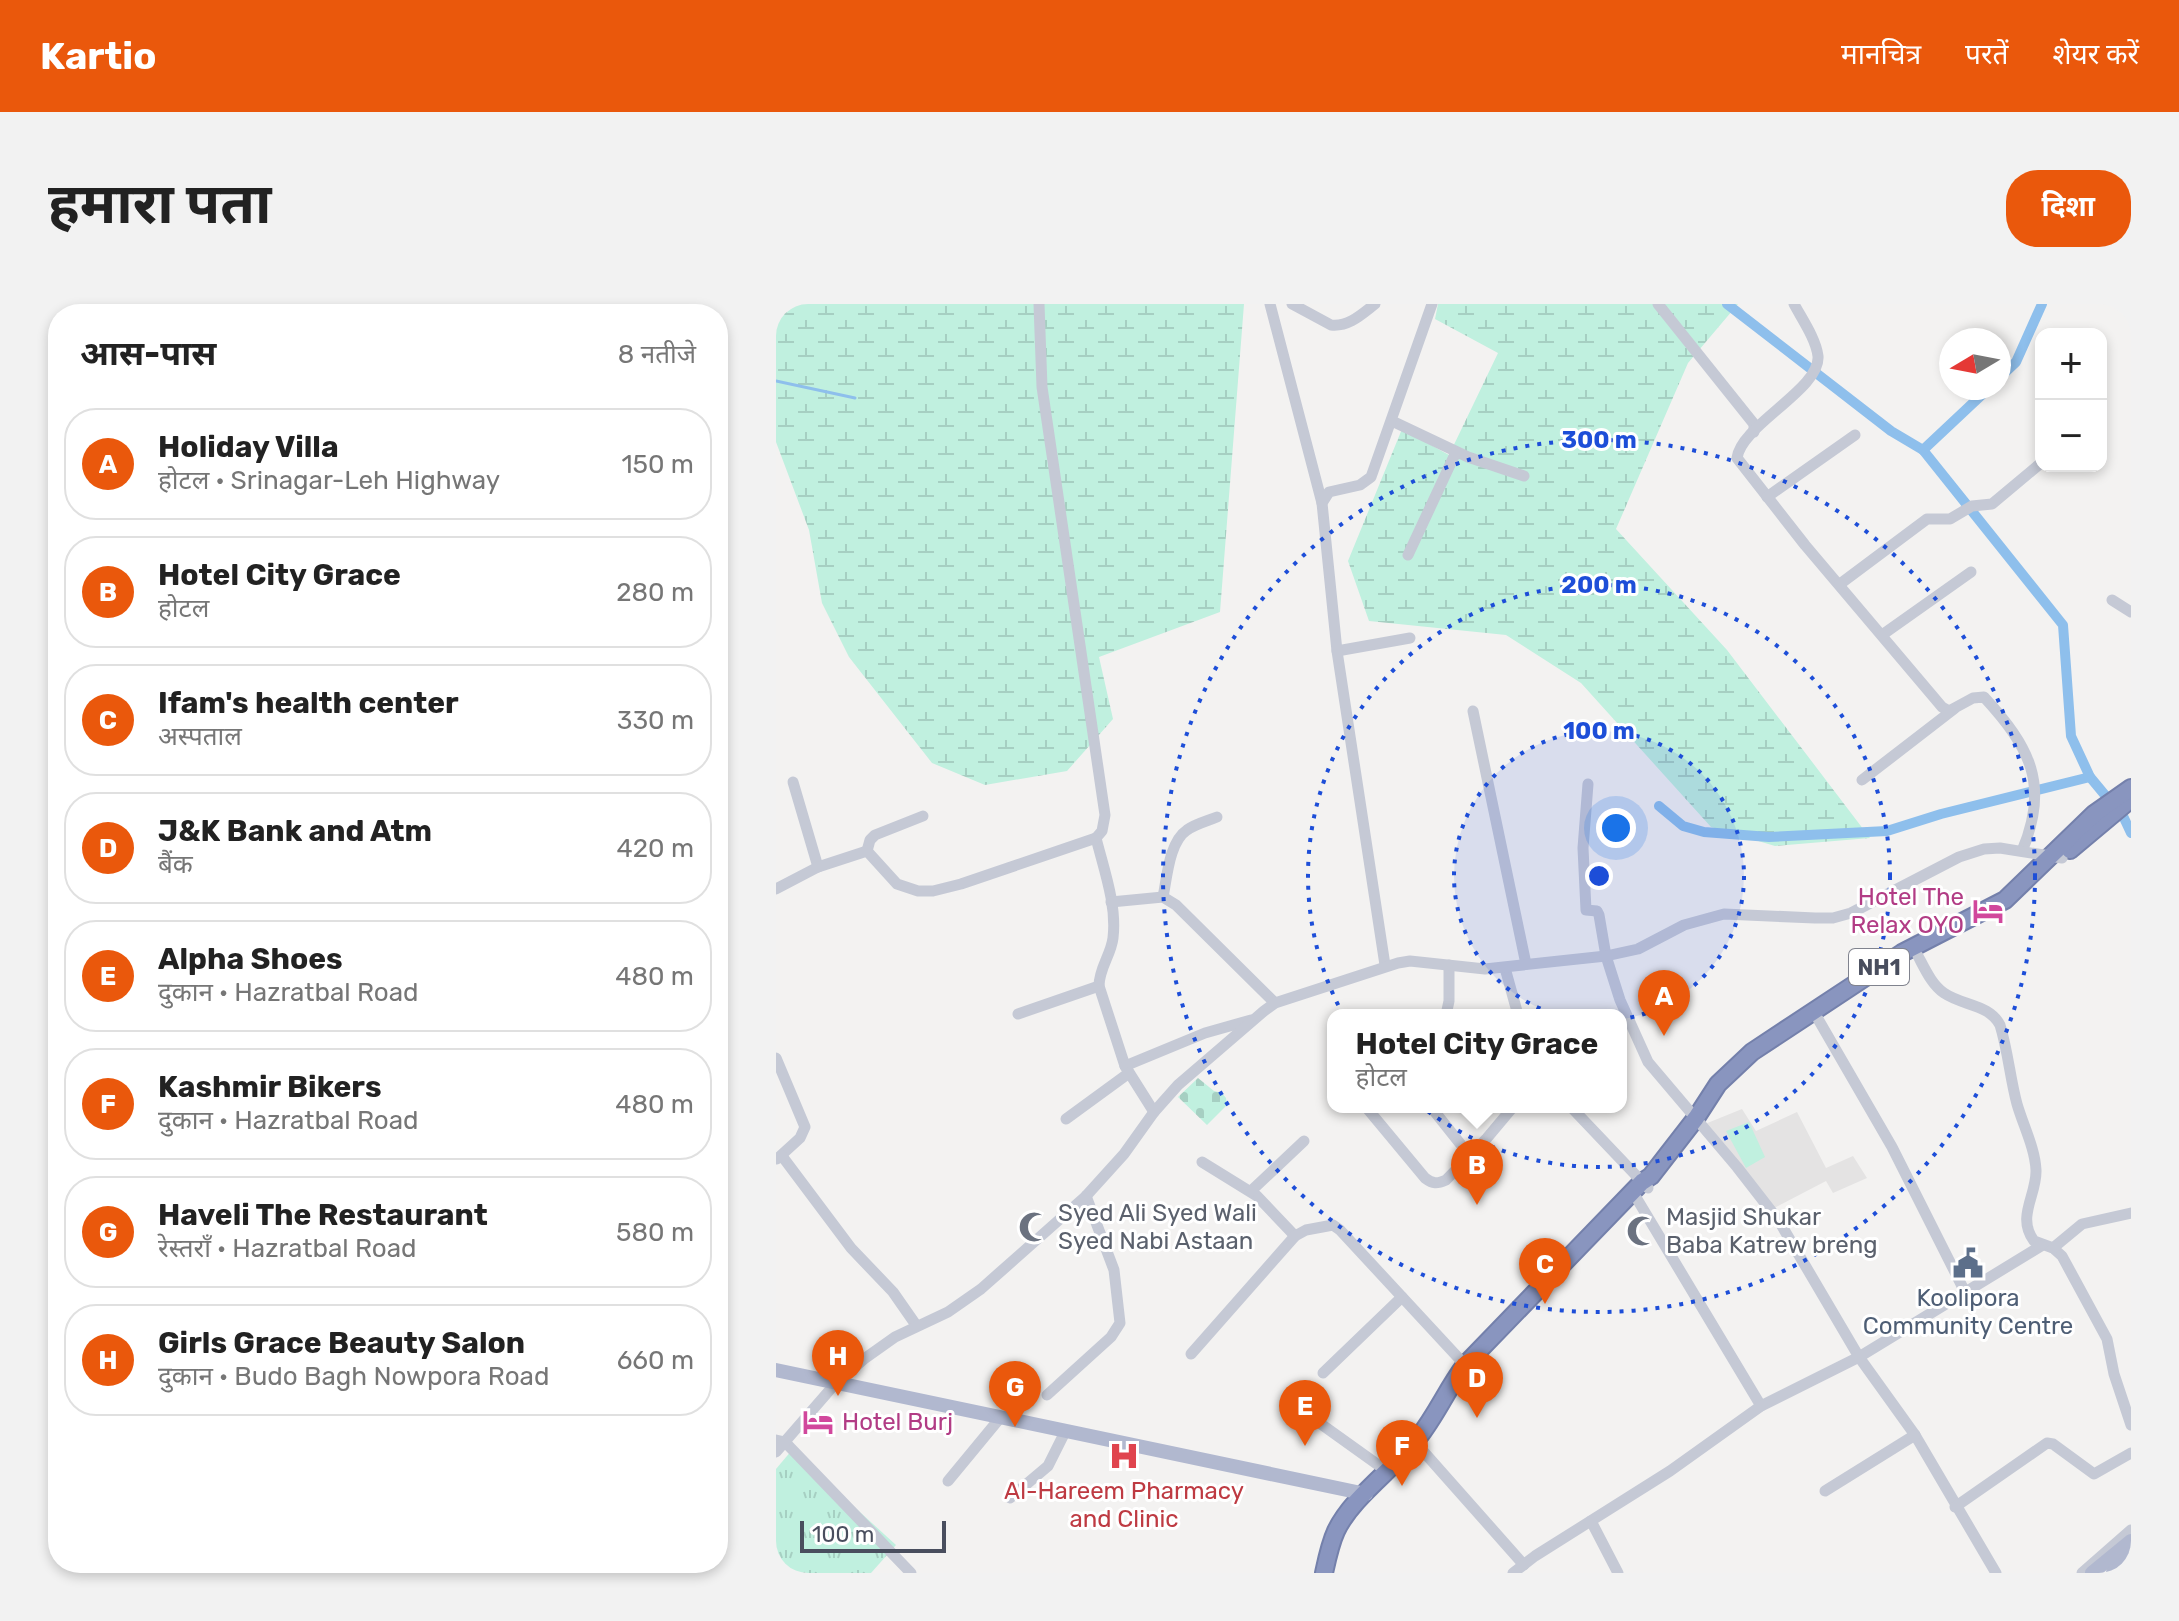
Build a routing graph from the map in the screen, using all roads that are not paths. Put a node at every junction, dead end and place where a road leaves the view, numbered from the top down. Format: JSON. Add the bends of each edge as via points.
{"nodes":[{"id":1,"x":1039,"y":304,"type":"edge"},
{"id":2,"x":1270,"y":304,"type":"edge"},
{"id":3,"x":1292,"y":304,"type":"edge"},
{"id":4,"x":1375,"y":304,"type":"edge"},
{"id":5,"x":1432,"y":304,"type":"edge"},
{"id":6,"x":1658,"y":304,"type":"edge"},
{"id":7,"x":1794,"y":304,"type":"edge"},
{"id":8,"x":1392,"y":421,"type":"junction"},
{"id":9,"x":1754,"y":432,"type":"junction"},
{"id":10,"x":1855,"y":435,"type":"dead end"},
{"id":11,"x":1456,"y":452,"type":"junction"},
{"id":12,"x":2035,"y":468,"type":"edge"},
{"id":13,"x":1524,"y":476,"type":"dead end"},
{"id":14,"x":1767,"y":497,"type":"junction"},
{"id":15,"x":1322,"y":503,"type":"junction"},
{"id":16,"x":1408,"y":555,"type":"dead end"},
{"id":17,"x":1971,"y":572,"type":"dead end"},
{"id":18,"x":1840,"y":584,"type":"junction"},
{"id":19,"x":2112,"y":600,"type":"dead end"},
{"id":20,"x":2131,"y":612,"type":"edge"},
{"id":21,"x":1882,"y":635,"type":"junction"},
{"id":22,"x":1410,"y":638,"type":"dead end"},
{"id":23,"x":1337,"y":651,"type":"junction"},
{"id":24,"x":1954,"y":709,"type":"junction"},
{"id":25,"x":1473,"y":711,"type":"dead end"},
{"id":26,"x":1862,"y":780,"type":"dead end"},
{"id":27,"x":793,"y":782,"type":"dead end"},
{"id":28,"x":1588,"y":784,"type":"dead end"},
{"id":29,"x":2131,"y":788,"type":"edge"},
{"id":30,"x":2131,"y":799,"type":"edge"},
{"id":31,"x":923,"y":816,"type":"dead end"},
{"id":32,"x":1217,"y":817,"type":"dead end"},
{"id":33,"x":1096,"y":838,"type":"junction"},
{"id":34,"x":867,"y":851,"type":"junction"},
{"id":35,"x":2022,"y":851,"type":"junction"},
{"id":36,"x":2060,"y":853,"type":"junction"},
{"id":37,"x":818,"y":867,"type":"junction"},
{"id":38,"x":776,"y":889,"type":"edge"},
{"id":39,"x":1163,"y":897,"type":"junction"},
{"id":40,"x":1111,"y":902,"type":"junction"},
{"id":41,"x":1606,"y":956,"type":"junction"},
{"id":42,"x":1918,"y":956,"type":"junction"},
{"id":43,"x":1526,"y":964,"type":"junction"},
{"id":44,"x":1385,"y":965,"type":"junction"},
{"id":45,"x":1449,"y":965,"type":"junction"},
{"id":46,"x":1505,"y":968,"type":"junction"},
{"id":47,"x":1099,"y":986,"type":"junction"},
{"id":48,"x":1275,"y":1003,"type":"junction"},
{"id":49,"x":1447,"y":1009,"type":"edge"},
{"id":50,"x":1516,"y":1009,"type":"edge"},
{"id":51,"x":1624,"y":1009,"type":"edge"},
{"id":52,"x":1018,"y":1014,"type":"dead end"},
{"id":53,"x":1627,"y":1017,"type":"edge"},
{"id":54,"x":1818,"y":1019,"type":"junction"},
{"id":55,"x":1252,"y":1020,"type":"junction"},
{"id":56,"x":776,"y":1058,"type":"edge"},
{"id":57,"x":1127,"y":1069,"type":"junction"},
{"id":58,"x":1707,"y":1103,"type":"junction"},
{"id":59,"x":1154,"y":1112,"type":"junction"},
{"id":60,"x":1371,"y":1113,"type":"edge"},
{"id":61,"x":1436,"y":1113,"type":"edge"},
{"id":62,"x":1508,"y":1113,"type":"edge"},
{"id":63,"x":1577,"y":1113,"type":"edge"},
{"id":64,"x":1696,"y":1118,"type":"junction"},
{"id":65,"x":1066,"y":1119,"type":"dead end"},
{"id":66,"x":1304,"y":1141,"type":"dead end"},
{"id":67,"x":1470,"y":1156,"type":"junction"},
{"id":68,"x":779,"y":1158,"type":"edge"},
{"id":69,"x":1202,"y":1162,"type":"dead end"},
{"id":70,"x":1644,"y":1186,"type":"junction"},
{"id":71,"x":1251,"y":1191,"type":"junction"},
{"id":72,"x":1086,"y":1196,"type":"junction"},
{"id":73,"x":2131,"y":1213,"type":"edge"},
{"id":74,"x":1295,"y":1236,"type":"junction"},
{"id":75,"x":2047,"y":1247,"type":"junction"},
{"id":76,"x":1966,"y":1294,"type":"junction"},
{"id":77,"x":1402,"y":1297,"type":"junction"},
{"id":78,"x":916,"y":1325,"type":"junction"},
{"id":79,"x":1191,"y":1354,"type":"dead end"},
{"id":80,"x":1859,"y":1357,"type":"junction"},
{"id":81,"x":1465,"y":1365,"type":"junction"},
{"id":82,"x":776,"y":1370,"type":"edge"},
{"id":83,"x":1323,"y":1373,"type":"dead end"},
{"id":84,"x":835,"y":1384,"type":"junction"},
{"id":85,"x":1047,"y":1395,"type":"dead end"},
{"id":86,"x":1443,"y":1404,"type":"junction"},
{"id":87,"x":1761,"y":1406,"type":"junction"},
{"id":88,"x":1300,"y":1409,"type":"dead end"},
{"id":89,"x":1000,"y":1418,"type":"junction"},
{"id":90,"x":2131,"y":1425,"type":"edge"},
{"id":91,"x":1065,"y":1432,"type":"junction"},
{"id":92,"x":1915,"y":1435,"type":"junction"},
{"id":93,"x":781,"y":1441,"type":"edge"},
{"id":94,"x":1415,"y":1442,"type":"junction"},
{"id":95,"x":776,"y":1452,"type":"edge"},
{"id":96,"x":2131,"y":1453,"type":"edge"},
{"id":97,"x":1388,"y":1472,"type":"junction"},
{"id":98,"x":948,"y":1481,"type":"dead end"},
{"id":99,"x":1825,"y":1491,"type":"dead end"},
{"id":100,"x":1366,"y":1494,"type":"junction"},
{"id":101,"x":1010,"y":1498,"type":"dead end"},
{"id":102,"x":1955,"y":1507,"type":"junction"},
{"id":103,"x":1591,"y":1521,"type":"junction"},
{"id":104,"x":2131,"y":1530,"type":"edge"},
{"id":105,"x":2131,"y":1541,"type":"edge"},
{"id":106,"x":2131,"y":1558,"type":"edge"},
{"id":107,"x":1524,"y":1565,"type":"junction"},
{"id":108,"x":911,"y":1573,"type":"edge"},
{"id":109,"x":1324,"y":1573,"type":"edge"},
{"id":110,"x":1513,"y":1573,"type":"edge"},
{"id":111,"x":1618,"y":1573,"type":"edge"},
{"id":112,"x":1996,"y":1573,"type":"edge"},
{"id":113,"x":2082,"y":1573,"type":"edge"},
{"id":114,"x":2092,"y":1573,"type":"edge"},
{"id":115,"x":2113,"y":1573,"type":"edge"}],
"edges":[{"from":1,"to":33,"type":"street","via":[[1043,401],[1105,815]]},
{"from":2,"to":15,"type":"street"},
{"from":3,"to":4,"type":"street","via":[[1338,325]]},
{"from":5,"to":8,"type":"street"},
{"from":6,"to":9,"type":"street","via":[[1754,424]]},
{"from":7,"to":9,"type":"street","via":[[1815,345],[1816,367]]},
{"from":8,"to":11,"type":"street"},
{"from":8,"to":15,"type":"street","via":[[1371,477],[1329,492]]},
{"from":9,"to":14,"type":"street","via":[[1737,458]]},
{"from":10,"to":14,"type":"street"},
{"from":11,"to":13,"type":"street"},
{"from":11,"to":16,"type":"street"},
{"from":12,"to":18,"type":"street","via":[[1997,501],[1972,506],[1950,519],[1927,519]]},
{"from":14,"to":18,"type":"street"},
{"from":15,"to":23,"type":"street"},
{"from":17,"to":21,"type":"street"},
{"from":18,"to":21,"type":"street"},
{"from":19,"to":20,"type":"street"},
{"from":21,"to":24,"type":"street","via":[[1942,707]]},
{"from":22,"to":23,"type":"street"},
{"from":23,"to":44,"type":"street"},
{"from":24,"to":26,"type":"street"},
{"from":24,"to":35,"type":"street","via":[[1984,697],[2027,757],[2036,803]]},
{"from":25,"to":43,"type":"street"},
{"from":27,"to":37,"type":"street"},
{"from":28,"to":41,"type":"street","via":[[1585,908],[1598,913]]},
{"from":29,"to":36,"type":"highway","number":"NH1","via":[[2103,806]]},
{"from":30,"to":36,"type":"highway","number":"NH1"},
{"from":31,"to":34,"type":"street","via":[[875,835]]},
{"from":32,"to":39,"type":"street","via":[[1182,834]]},
{"from":33,"to":34,"type":"street","via":[[933,891],[897,884]]},
{"from":33,"to":40,"type":"street"},
{"from":34,"to":37,"type":"street"},
{"from":35,"to":36,"type":"street"},
{"from":35,"to":41,"type":"street","via":[[1992,848],[1971,853],[1833,918],[1724,914],[1684,925],[1638,949]]},
{"from":36,"to":42,"type":"highway","number":"NH1","via":[[2037,887],[2017,904]]},
{"from":36,"to":58,"type":"highway","number":"NH1","via":[[2005,900],[1902,953],[1764,1043],[1718,1084]]},
{"from":37,"to":38,"type":"street"},
{"from":39,"to":40,"type":"street"},
{"from":39,"to":48,"type":"street","via":[[1186,912]]},
{"from":40,"to":47,"type":"street","via":[[1113,937]]},
{"from":41,"to":43,"type":"street"},
{"from":41,"to":51,"type":"street"},
{"from":42,"to":54,"type":"highway","number":"NH1"},
{"from":42,"to":75,"type":"street","via":[[1941,991],[1987,1010],[2000,1025],[2036,1165],[2027,1228],[2034,1241]]},
{"from":43,"to":46,"type":"street"},
{"from":44,"to":45,"type":"street"},
{"from":44,"to":48,"type":"street"},
{"from":45,"to":46,"type":"street"},
{"from":45,"to":49,"type":"street"},
{"from":46,"to":50,"type":"street"},
{"from":47,"to":52,"type":"street"},
{"from":47,"to":57,"type":"street"},
{"from":48,"to":55,"type":"street"},
{"from":53,"to":64,"type":"street","via":[[1648,1062]]},
{"from":54,"to":58,"type":"highway","number":"NH1"},
{"from":54,"to":76,"type":"street","via":[[1892,1147]]},
{"from":55,"to":57,"type":"street","via":[[1205,1033]]},
{"from":55,"to":59,"type":"street"},
{"from":56,"to":68,"type":"street","via":[[805,1127]]},
{"from":57,"to":59,"type":"street"},
{"from":57,"to":65,"type":"street"},
{"from":58,"to":64,"type":"highway","number":"NH1"},
{"from":59,"to":72,"type":"street"},
{"from":60,"to":67,"type":"street","via":[[1431,1183],[1446,1180]]},
{"from":61,"to":67,"type":"street"},
{"from":62,"to":67,"type":"street"},
{"from":63,"to":70,"type":"street"},
{"from":64,"to":70,"type":"highway","number":"NH1"},
{"from":64,"to":80,"type":"street","via":[[1779,1221]]},
{"from":66,"to":71,"type":"street"},
{"from":68,"to":78,"type":"street"},
{"from":69,"to":71,"type":"street"},
{"from":70,"to":81,"type":"highway","number":"NH1"},
{"from":70,"to":86,"type":"highway","number":"NH1"},
{"from":70,"to":87,"type":"street"},
{"from":71,"to":74,"type":"street"},
{"from":72,"to":78,"type":"street","via":[[981,1289],[948,1312]]},
{"from":72,"to":85,"type":"street","via":[[1114,1270],[1120,1323]]},
{"from":73,"to":75,"type":"street","via":[[2082,1224]]},
{"from":74,"to":77,"type":"street","via":[[1333,1225]]},
{"from":74,"to":79,"type":"street"},
{"from":75,"to":76,"type":"street"},
{"from":75,"to":90,"type":"street","via":[[2062,1256],[2104,1331]]},
{"from":76,"to":80,"type":"street"},
{"from":77,"to":81,"type":"street"},
{"from":77,"to":83,"type":"street"},
{"from":78,"to":84,"type":"street"},
{"from":80,"to":87,"type":"street"},
{"from":80,"to":92,"type":"street"},
{"from":81,"to":86,"type":"highway","number":"NH1","via":[[1446,1390]]},
{"from":82,"to":84,"type":"main road"},
{"from":84,"to":89,"type":"main road"},
{"from":84,"to":93,"type":"street"},
{"from":86,"to":94,"type":"highway","number":"NH1"},
{"from":87,"to":103,"type":"street"},
{"from":88,"to":97,"type":"street"},
{"from":89,"to":91,"type":"main road"},
{"from":89,"to":98,"type":"street"},
{"from":91,"to":100,"type":"main road"},
{"from":91,"to":101,"type":"street","via":[[1044,1471]]},
{"from":92,"to":99,"type":"street"},
{"from":92,"to":102,"type":"street"},
{"from":93,"to":95,"type":"street"},
{"from":93,"to":108,"type":"street"},
{"from":94,"to":97,"type":"highway","number":"NH1"},
{"from":94,"to":107,"type":"street"},
{"from":96,"to":102,"type":"street","via":[[2094,1474],[2047,1443]]},
{"from":97,"to":100,"type":"highway","number":"NH1"},
{"from":100,"to":109,"type":"highway","number":"NH1","via":[[1337,1529]]},
{"from":102,"to":112,"type":"street"},
{"from":103,"to":107,"type":"street"},
{"from":103,"to":111,"type":"street"},
{"from":104,"to":113,"type":"street"},
{"from":105,"to":114,"type":"main road"},
{"from":106,"to":115,"type":"main road"},
{"from":107,"to":110,"type":"street"}]}
